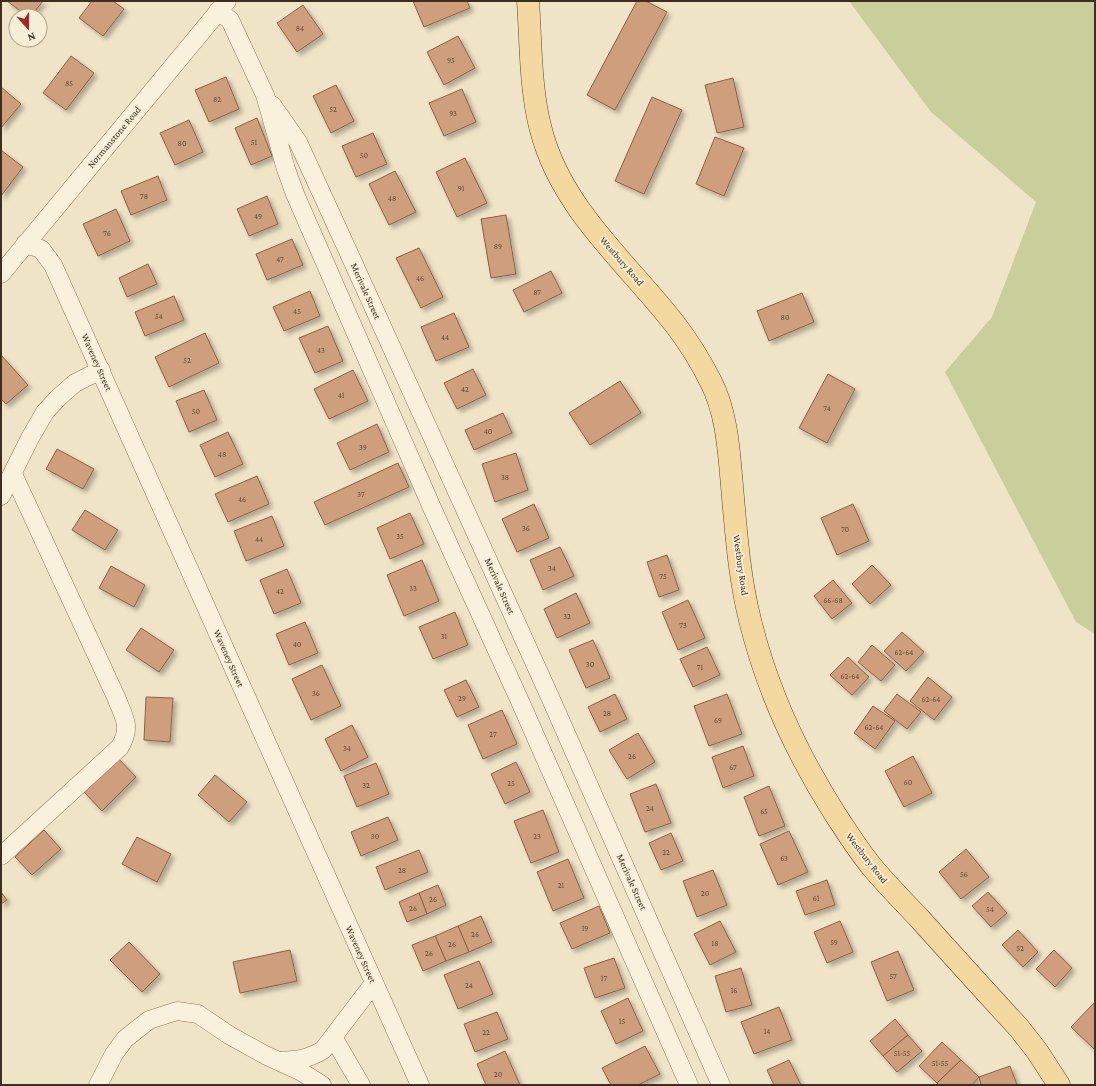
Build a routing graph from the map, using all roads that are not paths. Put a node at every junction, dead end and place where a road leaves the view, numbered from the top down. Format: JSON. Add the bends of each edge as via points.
{"nodes":[{"id":1,"x":528,"y":1,"type":"edge"},
{"id":2,"x":222,"y":6,"type":"edge"},
{"id":3,"x":265,"y":95,"type":"junction"},
{"id":4,"x":25,"y":244,"type":"junction"},
{"id":5,"x":1,"y":274,"type":"edge"},
{"id":6,"x":101,"y":370,"type":"junction"},
{"id":7,"x":13,"y":474,"type":"junction"},
{"id":8,"x":1,"y":496,"type":"edge"},
{"id":9,"x":1,"y":856,"type":"edge"},
{"id":10,"x":374,"y":983,"type":"junction"},
{"id":11,"x":333,"y":1036,"type":"junction"},
{"id":12,"x":279,"y":1061,"type":"junction"},
{"id":13,"x":98,"y":1085,"type":"edge"},
{"id":14,"x":322,"y":1085,"type":"edge"},
{"id":15,"x":361,"y":1085,"type":"edge"},
{"id":16,"x":420,"y":1085,"type":"edge"},
{"id":17,"x":689,"y":1085,"type":"edge"},
{"id":18,"x":721,"y":1085,"type":"edge"},
{"id":19,"x":1060,"y":1085,"type":"edge"}],
"edges":[{"from":1,"to":19,"type":"main road","name":"Westbury Road","via":[[535,100],[541,130],[558,173],[591,226],[676,325],[712,385],[721,410],[740,572],[750,620],[766,675],[792,739],[820,791],[873,868],[1019,1028]]},
{"from":2,"to":3,"type":"street","name":"Merivale Street"},
{"from":2,"to":4,"type":"street","name":"Normanstone Road"},
{"from":3,"to":17,"type":"street","name":"Merivale Street","via":[[295,194]]},
{"from":3,"to":18,"type":"street","name":"Merivale Street","via":[[292,133],[312,173],[550,697]]},
{"from":4,"to":5,"type":"street","name":"Normanstone Road"},
{"from":4,"to":6,"type":"street","name":"Waveney Street","via":[[42,249],[53,265]]},
{"from":6,"to":7,"type":"street","via":[[75,383],[45,412]]},
{"from":6,"to":10,"type":"street","name":"Waveney Street"},
{"from":7,"to":8,"type":"street"},
{"from":7,"to":9,"type":"street","via":[[116,697],[127,728],[120,747]]},
{"from":10,"to":11,"type":"street"},
{"from":10,"to":16,"type":"street","name":"Waveney Street"},
{"from":11,"to":12,"type":"street","via":[[323,1050],[311,1056]]},
{"from":11,"to":15,"type":"street"},
{"from":12,"to":13,"type":"street","via":[[229,1035],[198,1014],[177,1011],[150,1020],[125,1039]]},
{"from":12,"to":14,"type":"street"}]}
